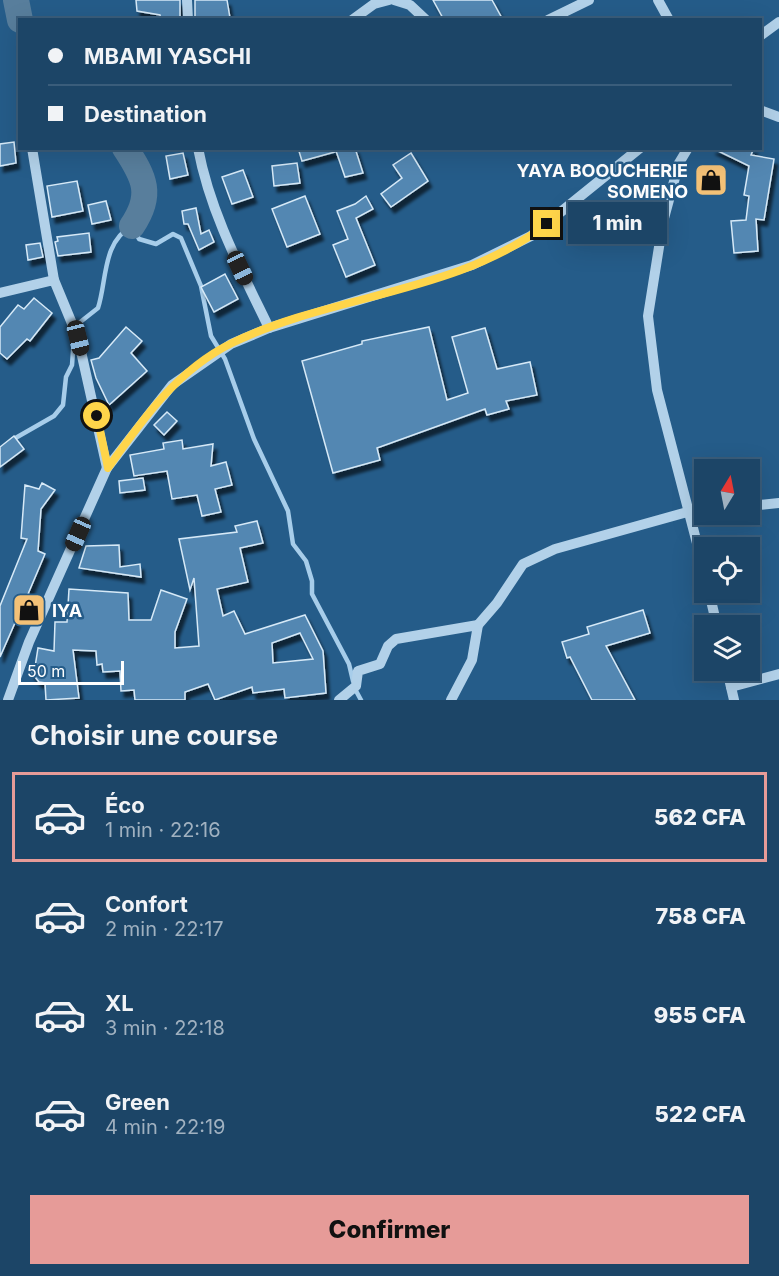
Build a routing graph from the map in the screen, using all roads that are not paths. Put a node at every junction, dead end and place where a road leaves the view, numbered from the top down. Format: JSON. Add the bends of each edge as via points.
{"nodes":[{"id":1,"x":187,"y":0,"type":"edge"},
{"id":2,"x":392,"y":0,"type":"edge"},
{"id":3,"x":589,"y":0,"type":"edge"},
{"id":4,"x":658,"y":0,"type":"edge"},
{"id":5,"x":188,"y":18,"type":"edge"},
{"id":6,"x":355,"y":18,"type":"edge"},
{"id":7,"x":424,"y":18,"type":"edge"},
{"id":8,"x":552,"y":18,"type":"edge"},
{"id":9,"x":668,"y":18,"type":"edge"},
{"id":10,"x":779,"y":22,"type":"edge"},
{"id":11,"x":762,"y":35,"type":"edge"},
{"id":12,"x":762,"y":111,"type":"edge"},
{"id":13,"x":779,"y":117,"type":"edge"},
{"id":14,"x":32,"y":150,"type":"edge"},
{"id":15,"x":198,"y":150,"type":"edge"},
{"id":16,"x":638,"y":150,"type":"edge"},
{"id":17,"x":687,"y":150,"type":"edge"},
{"id":18,"x":54,"y":280,"type":"junction"},
{"id":19,"x":0,"y":293,"type":"edge"},
{"id":20,"x":268,"y":328,"type":"junction"},
{"id":21,"x":108,"y":468,"type":"junction"},
{"id":22,"x":779,"y":503,"type":"edge"},
{"id":23,"x":760,"y":505,"type":"edge"},
{"id":24,"x":691,"y":511,"type":"junction"},
{"id":25,"x":694,"y":511,"type":"edge"},
{"id":26,"x":697,"y":537,"type":"edge"},
{"id":27,"x":478,"y":625,"type":"junction"},
{"id":28,"x":779,"y":674,"type":"edge"},
{"id":29,"x":730,"y":681,"type":"edge"},
{"id":30,"x":731,"y":687,"type":"junction"},
{"id":31,"x":8,"y":700,"type":"edge"},
{"id":32,"x":339,"y":700,"type":"edge"},
{"id":33,"x":451,"y":700,"type":"edge"},
{"id":34,"x":734,"y":700,"type":"edge"}],
"edges":[{"from":1,"to":5,"type":"street"},
{"from":2,"to":6,"type":"street","via":[[374,4]]},
{"from":2,"to":7,"type":"street","via":[[410,5]]},
{"from":3,"to":8,"type":"street"},
{"from":4,"to":9,"type":"street"},
{"from":10,"to":11,"type":"street"},
{"from":12,"to":13,"type":"street"},
{"from":14,"to":18,"type":"street"},
{"from":15,"to":20,"type":"street","via":[[204,179],[227,238]]},
{"from":16,"to":20,"type":"street","via":[[531,236],[472,265]]},
{"from":17,"to":24,"type":"street","via":[[679,163],[663,222],[648,316],[657,390]]},
{"from":18,"to":19,"type":"street"},
{"from":18,"to":21,"type":"street","via":[[78,338]]},
{"from":20,"to":21,"type":"street","via":[[231,344],[172,385]]},
{"from":21,"to":31,"type":"street","via":[[28,642]]},
{"from":22,"to":23,"type":"street"},
{"from":24,"to":25,"type":"street"},
{"from":24,"to":26,"type":"street"},
{"from":24,"to":27,"type":"street","via":[[555,549],[523,564]]},
{"from":27,"to":32,"type":"street","via":[[396,639],[380,664],[358,671],[356,686]]},
{"from":27,"to":33,"type":"street","via":[[472,660]]},
{"from":28,"to":30,"type":"street"},
{"from":29,"to":30,"type":"street"},
{"from":30,"to":34,"type":"street"}]}
